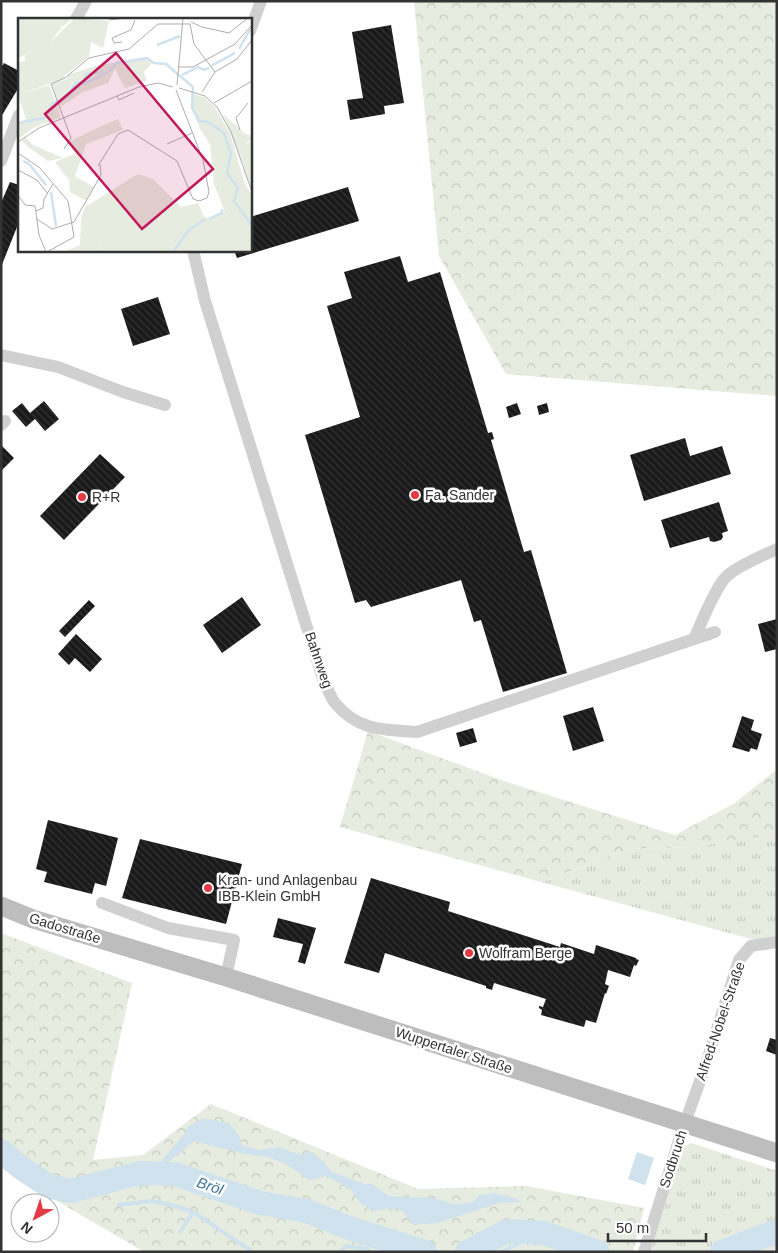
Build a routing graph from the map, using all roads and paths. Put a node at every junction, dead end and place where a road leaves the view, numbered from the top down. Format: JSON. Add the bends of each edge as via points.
{"nodes":[{"id":1,"x":86,"y":1,"type":"edge"},
{"id":2,"x":261,"y":1,"type":"edge"},
{"id":3,"x":77,"y":18,"type":"edge"},
{"id":4,"x":251,"y":28,"type":"edge"},
{"id":5,"x":18,"y":118,"type":"edge"},
{"id":6,"x":1,"y":161,"type":"edge"},
{"id":7,"x":193,"y":251,"type":"edge"},
{"id":8,"x":1,"y":355,"type":"edge"},
{"id":9,"x":165,"y":405,"type":"dead end"},
{"id":10,"x":777,"y":549,"type":"edge"},
{"id":11,"x":715,"y":632,"type":"dead end"},
{"id":12,"x":694,"y":639,"type":"junction"},
{"id":13,"x":102,"y":903,"type":"dead end"},
{"id":14,"x":1,"y":906,"type":"edge"},
{"id":15,"x":777,"y":942,"type":"edge"},
{"id":16,"x":130,"y":947,"type":"joint"},
{"id":17,"x":226,"y":977,"type":"junction"},
{"id":18,"x":685,"y":1124,"type":"junction"},
{"id":19,"x":777,"y":1153,"type":"edge"},
{"id":20,"x":644,"y":1250,"type":"edge"}],
"edges":[{"from":1,"to":3,"type":"street"},
{"from":2,"to":4,"type":"street"},
{"from":5,"to":6,"type":"street"},
{"from":7,"to":12,"type":"street","name":"Bahnweg","via":[[205,301],[323,679],[334,702],[354,721],[378,730],[417,732]]},
{"from":8,"to":9,"type":"street","via":[[58,367]]},
{"from":10,"to":12,"type":"street","via":[[726,577]]},
{"from":11,"to":12,"type":"street","name":"Bahnweg"},
{"from":13,"to":17,"type":"street","via":[[168,928],[234,940]]},
{"from":14,"to":16,"type":"main road","name":"Gadostraße"},
{"from":15,"to":18,"type":"street","name":"Alfred-Nobel-Straße","via":[[751,946],[739,960]]},
{"from":16,"to":17,"type":"main road","name":"Wuppertaler Straße"},
{"from":17,"to":18,"type":"main road","name":"Wuppertaler Straße"},
{"from":18,"to":19,"type":"main road","name":"Wuppertaler Straße"},
{"from":18,"to":20,"type":"street","name":"Sodbruch"}]}
